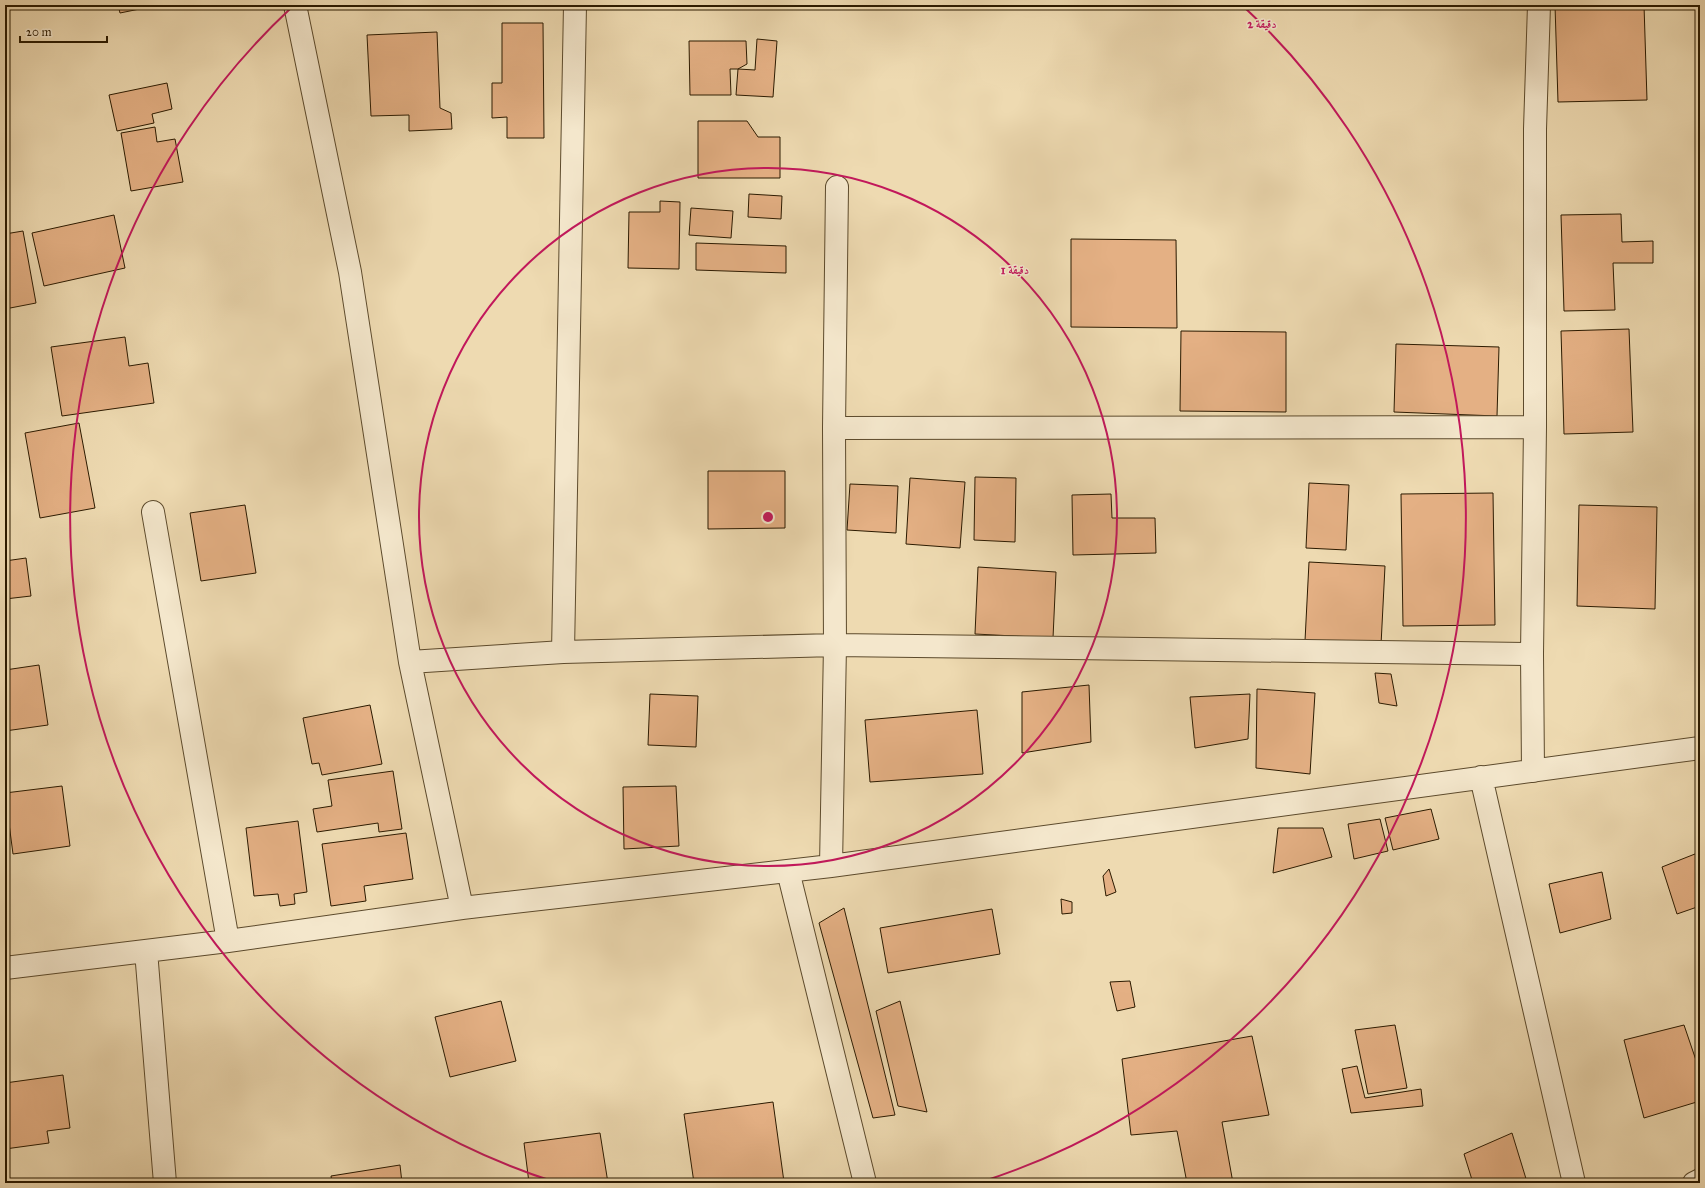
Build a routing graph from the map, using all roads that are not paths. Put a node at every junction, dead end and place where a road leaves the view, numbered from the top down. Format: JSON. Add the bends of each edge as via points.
{"nodes":[{"id":1,"x":295,"y":5,"type":"edge"},
{"id":2,"x":575,"y":5,"type":"edge"},
{"id":3,"x":1538,"y":5,"type":"edge"},
{"id":4,"x":837,"y":187,"type":"dead end"},
{"id":5,"x":1535,"y":427,"type":"junction"},
{"id":6,"x":834,"y":428,"type":"junction"},
{"id":7,"x":153,"y":512,"type":"dead end"},
{"id":8,"x":835,"y":645,"type":"junction"},
{"id":9,"x":563,"y":652,"type":"junction"},
{"id":10,"x":1532,"y":654,"type":"junction"},
{"id":11,"x":410,"y":662,"type":"junction"},
{"id":12,"x":1700,"y":748,"type":"edge"},
{"id":13,"x":1533,"y":771,"type":"junction"},
{"id":14,"x":1481,"y":777,"type":"junction"},
{"id":15,"x":831,"y":866,"type":"junction"},
{"id":16,"x":788,"y":871,"type":"junction"},
{"id":17,"x":462,"y":908,"type":"junction"},
{"id":18,"x":228,"y":941,"type":"junction"},
{"id":19,"x":146,"y":951,"type":"junction"},
{"id":20,"x":5,"y":968,"type":"edge"},
{"id":21,"x":1700,"y":1180,"type":"edge"},
{"id":22,"x":166,"y":1183,"type":"edge"},
{"id":23,"x":865,"y":1183,"type":"edge"},
{"id":24,"x":1574,"y":1183,"type":"edge"},
{"id":25,"x":1694,"y":1183,"type":"edge"}],
"edges":[{"from":1,"to":11,"type":"street","via":[[350,272]]},
{"from":2,"to":9,"type":"street"},
{"from":3,"to":5,"type":"street","via":[[1535,129]]},
{"from":4,"to":6,"type":"street"},
{"from":5,"to":6,"type":"street"},
{"from":5,"to":10,"type":"street"},
{"from":6,"to":8,"type":"street"},
{"from":7,"to":18,"type":"street"},
{"from":8,"to":9,"type":"street"},
{"from":8,"to":10,"type":"street"},
{"from":8,"to":15,"type":"street"},
{"from":9,"to":11,"type":"street"},
{"from":10,"to":13,"type":"street"},
{"from":11,"to":17,"type":"street"},
{"from":12,"to":13,"type":"street"},
{"from":13,"to":14,"type":"street"},
{"from":14,"to":15,"type":"street"},
{"from":14,"to":24,"type":"street"},
{"from":15,"to":16,"type":"street"},
{"from":16,"to":17,"type":"street"},
{"from":16,"to":23,"type":"street"},
{"from":17,"to":18,"type":"street"},
{"from":18,"to":19,"type":"street"},
{"from":19,"to":20,"type":"street"},
{"from":19,"to":22,"type":"street"},
{"from":21,"to":25,"type":"street"}]}
